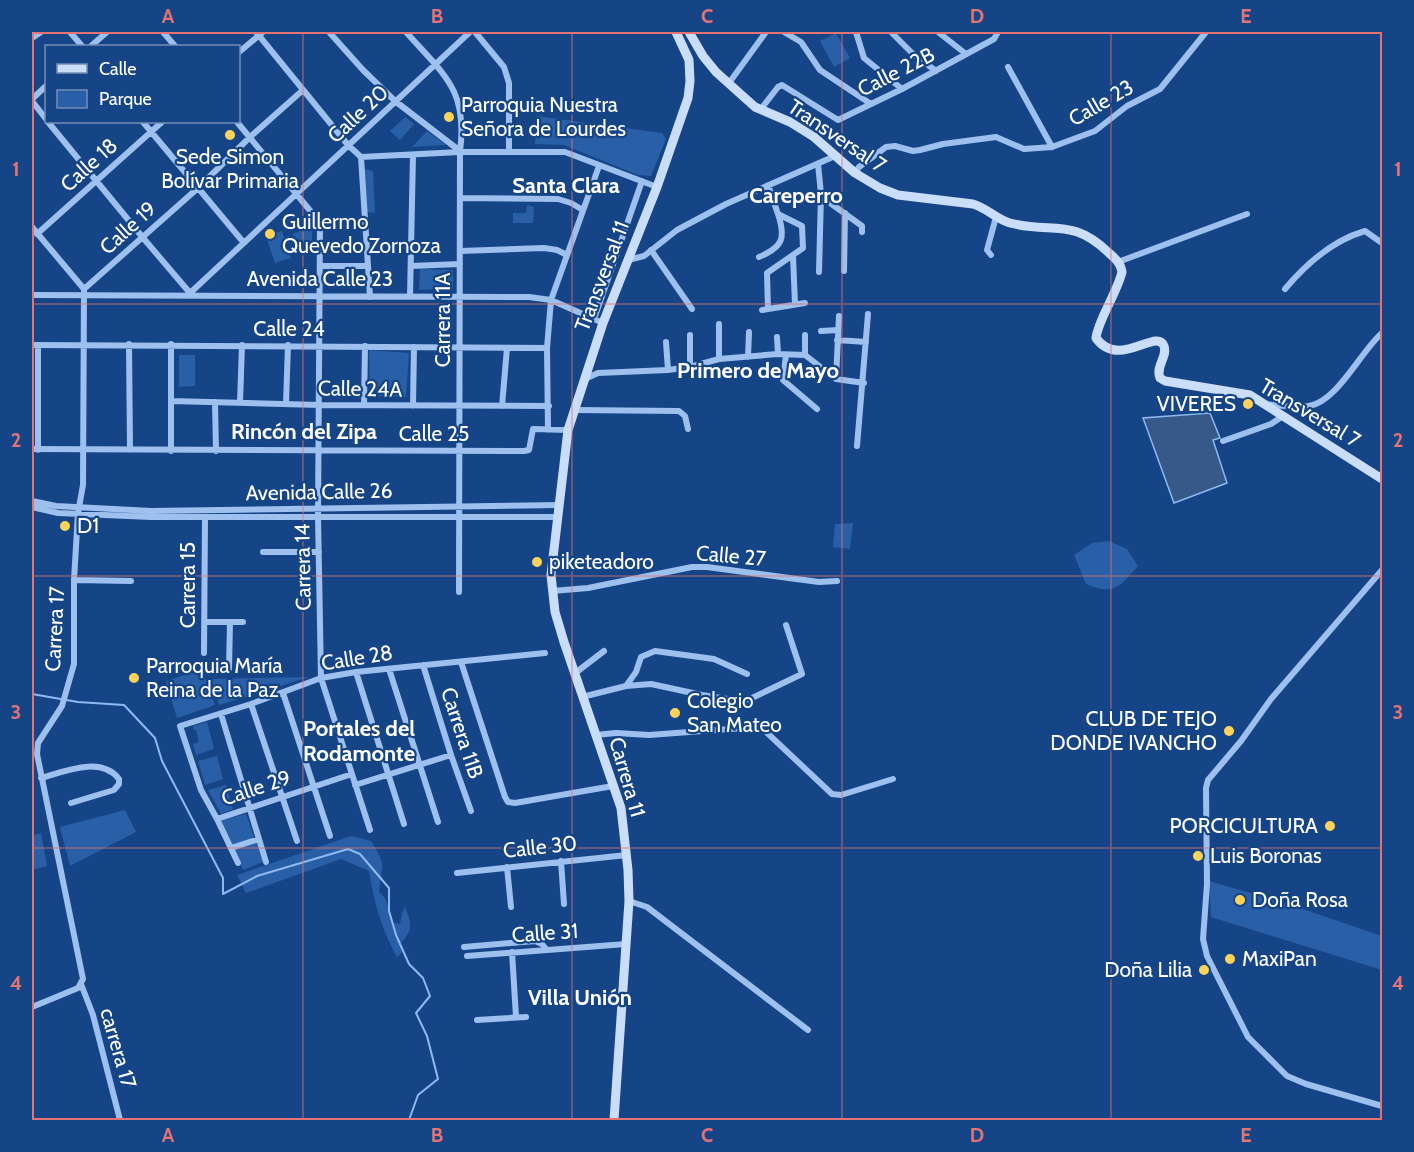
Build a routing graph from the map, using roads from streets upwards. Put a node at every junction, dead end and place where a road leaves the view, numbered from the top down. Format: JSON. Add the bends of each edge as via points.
{"nodes":[{"id":1,"x":41,"y":32,"type":"edge"},
{"id":2,"x":70,"y":32,"type":"edge"},
{"id":3,"x":107,"y":32,"type":"edge"},
{"id":4,"x":163,"y":32,"type":"edge"},
{"id":5,"x":329,"y":32,"type":"edge"},
{"id":6,"x":406,"y":32,"type":"edge"},
{"id":7,"x":470,"y":32,"type":"edge"},
{"id":8,"x":475,"y":32,"type":"edge"},
{"id":9,"x":676,"y":32,"type":"edge"},
{"id":10,"x":689,"y":32,"type":"edge"},
{"id":11,"x":766,"y":32,"type":"edge"},
{"id":12,"x":784,"y":32,"type":"edge"},
{"id":13,"x":856,"y":32,"type":"edge"},
{"id":14,"x":891,"y":32,"type":"edge"},
{"id":15,"x":938,"y":32,"type":"edge"},
{"id":16,"x":998,"y":32,"type":"edge"},
{"id":17,"x":1206,"y":32,"type":"edge"},
{"id":18,"x":259,"y":33,"type":"edge"},
{"id":19,"x":32,"y":38,"type":"edge"},
{"id":20,"x":81,"y":45,"type":"edge"},
{"id":21,"x":92,"y":45,"type":"edge"},
{"id":22,"x":174,"y":45,"type":"edge"},
{"id":23,"x":240,"y":50,"type":"edge"},
{"id":24,"x":966,"y":54,"type":"junction"},
{"id":25,"x":435,"y":64,"type":"junction"},
{"id":26,"x":1008,"y":67,"type":"dead end"},
{"id":27,"x":936,"y":71,"type":"junction"},
{"id":28,"x":729,"y":83,"type":"junction"},
{"id":29,"x":45,"y":87,"type":"edge"},
{"id":30,"x":902,"y":89,"type":"junction"},
{"id":31,"x":303,"y":90,"type":"junction"},
{"id":32,"x":32,"y":100,"type":"edge"},
{"id":33,"x":395,"y":101,"type":"junction"},
{"id":34,"x":871,"y":104,"type":"junction"},
{"id":35,"x":761,"y":109,"type":"junction"},
{"id":36,"x":45,"y":117,"type":"edge"},
{"id":37,"x":49,"y":123,"type":"edge"},
{"id":38,"x":144,"y":123,"type":"edge"},
{"id":39,"x":161,"y":123,"type":"edge"},
{"id":40,"x":238,"y":123,"type":"edge"},
{"id":41,"x":151,"y":132,"type":"junction"},
{"id":42,"x":250,"y":137,"type":"junction"},
{"id":43,"x":348,"y":145,"type":"junction"},
{"id":44,"x":1052,"y":147,"type":"junction"},
{"id":45,"x":460,"y":152,"type":"junction"},
{"id":46,"x":509,"y":152,"type":"junction"},
{"id":47,"x":413,"y":155,"type":"junction"},
{"id":48,"x":835,"y":156,"type":"junction"},
{"id":49,"x":361,"y":157,"type":"junction"},
{"id":50,"x":818,"y":164,"type":"junction"},
{"id":51,"x":599,"y":166,"type":"junction"},
{"id":52,"x":855,"y":173,"type":"junction"},
{"id":53,"x":96,"y":180,"type":"junction"},
{"id":54,"x":642,"y":181,"type":"junction"},
{"id":55,"x":768,"y":185,"type":"junction"},
{"id":56,"x":657,"y":187,"type":"junction"},
{"id":57,"x":198,"y":188,"type":"junction"},
{"id":58,"x":296,"y":194,"type":"junction"},
{"id":59,"x":821,"y":194,"type":"junction"},
{"id":60,"x":460,"y":198,"type":"junction"},
{"id":61,"x":583,"y":210,"type":"junction"},
{"id":62,"x":845,"y":213,"type":"junction"},
{"id":63,"x":778,"y":214,"type":"junction"},
{"id":64,"x":1247,"y":214,"type":"dead end"},
{"id":65,"x":996,"y":217,"type":"junction"},
{"id":66,"x":32,"y":227,"type":"edge"},
{"id":67,"x":862,"y":232,"type":"dead end"},
{"id":68,"x":37,"y":234,"type":"junction"},
{"id":69,"x":143,"y":237,"type":"junction"},
{"id":70,"x":244,"y":243,"type":"junction"},
{"id":71,"x":1383,"y":243,"type":"edge"},
{"id":72,"x":651,"y":250,"type":"junction"},
{"id":73,"x":460,"y":251,"type":"junction"},
{"id":74,"x":567,"y":255,"type":"junction"},
{"id":75,"x":991,"y":255,"type":"dead end"},
{"id":76,"x":793,"y":256,"type":"junction"},
{"id":77,"x":759,"y":257,"type":"dead end"},
{"id":78,"x":626,"y":261,"type":"junction"},
{"id":79,"x":1118,"y":262,"type":"junction"},
{"id":80,"x":460,"y":264,"type":"junction"},
{"id":81,"x":320,"y":266,"type":"junction"},
{"id":82,"x":368,"y":266,"type":"junction"},
{"id":83,"x":411,"y":266,"type":"junction"},
{"id":84,"x":844,"y":271,"type":"dead end"},
{"id":85,"x":819,"y":272,"type":"dead end"},
{"id":86,"x":1285,"y":289,"type":"dead end"},
{"id":87,"x":84,"y":292,"type":"junction"},
{"id":88,"x":189,"y":293,"type":"junction"},
{"id":89,"x":32,"y":295,"type":"edge"},
{"id":90,"x":320,"y":296,"type":"junction"},
{"id":91,"x":410,"y":296,"type":"junction"},
{"id":92,"x":370,"y":297,"type":"junction"},
{"id":93,"x":460,"y":297,"type":"junction"},
{"id":94,"x":551,"y":300,"type":"junction"},
{"id":95,"x":804,"y":303,"type":"dead end"},
{"id":96,"x":795,"y":304,"type":"junction"},
{"id":97,"x":692,"y":309,"type":"dead end"},
{"id":98,"x":868,"y":314,"type":"dead end"},
{"id":99,"x":839,"y":316,"type":"dead end"},
{"id":100,"x":598,"y":321,"type":"junction"},
{"id":101,"x":719,"y":324,"type":"dead end"},
{"id":102,"x":838,"y":330,"type":"junction"},
{"id":103,"x":821,"y":331,"type":"dead end"},
{"id":104,"x":749,"y":332,"type":"dead end"},
{"id":105,"x":1383,"y":333,"type":"edge"},
{"id":106,"x":690,"y":335,"type":"dead end"},
{"id":107,"x":805,"y":335,"type":"dead end"},
{"id":108,"x":777,"y":337,"type":"dead end"},
{"id":109,"x":837,"y":340,"type":"junction"},
{"id":110,"x":666,"y":342,"type":"dead end"},
{"id":111,"x":866,"y":342,"type":"junction"},
{"id":112,"x":129,"y":344,"type":"junction"},
{"id":113,"x":171,"y":344,"type":"junction"},
{"id":114,"x":35,"y":345,"type":"edge"},
{"id":115,"x":83,"y":345,"type":"junction"},
{"id":116,"x":242,"y":345,"type":"junction"},
{"id":117,"x":288,"y":345,"type":"junction"},
{"id":118,"x":320,"y":346,"type":"junction"},
{"id":119,"x":365,"y":346,"type":"junction"},
{"id":120,"x":414,"y":347,"type":"junction"},
{"id":121,"x":460,"y":348,"type":"junction"},
{"id":122,"x":507,"y":348,"type":"junction"},
{"id":123,"x":547,"y":348,"type":"junction"},
{"id":124,"x":778,"y":354,"type":"junction"},
{"id":125,"x":786,"y":355,"type":"junction"},
{"id":126,"x":805,"y":355,"type":"junction"},
{"id":127,"x":748,"y":357,"type":"junction"},
{"id":128,"x":719,"y":359,"type":"junction"},
{"id":129,"x":690,"y":367,"type":"junction"},
{"id":130,"x":668,"y":370,"type":"junction"},
{"id":131,"x":584,"y":379,"type":"junction"},
{"id":132,"x":836,"y":379,"type":"junction"},
{"id":133,"x":864,"y":383,"type":"junction"},
{"id":134,"x":171,"y":401,"type":"junction"},
{"id":135,"x":215,"y":402,"type":"junction"},
{"id":136,"x":240,"y":403,"type":"junction"},
{"id":137,"x":286,"y":404,"type":"junction"},
{"id":138,"x":1266,"y":404,"type":"junction"},
{"id":139,"x":320,"y":405,"type":"junction"},
{"id":140,"x":364,"y":405,"type":"junction"},
{"id":141,"x":413,"y":406,"type":"junction"},
{"id":142,"x":460,"y":406,"type":"junction"},
{"id":143,"x":502,"y":406,"type":"junction"},
{"id":144,"x":549,"y":406,"type":"junction"},
{"id":145,"x":816,"y":409,"type":"dead end"},
{"id":146,"x":574,"y":411,"type":"junction"},
{"id":147,"x":1283,"y":416,"type":"junction"},
{"id":148,"x":688,"y":429,"type":"dead end"},
{"id":149,"x":548,"y":430,"type":"junction"},
{"id":150,"x":568,"y":430,"type":"junction"},
{"id":151,"x":1223,"y":441,"type":"dead end"},
{"id":152,"x":857,"y":446,"type":"dead end"},
{"id":153,"x":35,"y":449,"type":"edge"},
{"id":154,"x":82,"y":450,"type":"junction"},
{"id":155,"x":130,"y":450,"type":"junction"},
{"id":156,"x":460,"y":450,"type":"junction"},
{"id":157,"x":171,"y":451,"type":"junction"},
{"id":158,"x":216,"y":451,"type":"junction"},
{"id":159,"x":320,"y":452,"type":"junction"},
{"id":160,"x":1383,"y":479,"type":"edge"},
{"id":161,"x":561,"y":487,"type":"joint"},
{"id":162,"x":32,"y":501,"type":"edge"},
{"id":163,"x":559,"y":505,"type":"junction"},
{"id":164,"x":32,"y":507,"type":"edge"},
{"id":165,"x":459,"y":507,"type":"junction"},
{"id":166,"x":79,"y":511,"type":"junction"},
{"id":167,"x":318,"y":512,"type":"junction"},
{"id":168,"x":459,"y":516,"type":"junction"},
{"id":169,"x":206,"y":517,"type":"junction"},
{"id":170,"x":557,"y":518,"type":"junction"},
{"id":171,"x":263,"y":552,"type":"dead end"},
{"id":172,"x":319,"y":552,"type":"junction"},
{"id":173,"x":1383,"y":570,"type":"edge"},
{"id":174,"x":74,"y":580,"type":"junction"},
{"id":175,"x":131,"y":581,"type":"dead end"},
{"id":176,"x":837,"y":581,"type":"dead end"},
{"id":177,"x":552,"y":591,"type":"junction"},
{"id":178,"x":459,"y":592,"type":"dead end"},
{"id":179,"x":205,"y":622,"type":"junction"},
{"id":180,"x":230,"y":622,"type":"junction"},
{"id":181,"x":243,"y":622,"type":"dead end"},
{"id":182,"x":786,"y":625,"type":"dead end"},
{"id":183,"x":604,"y":651,"type":"dead end"},
{"id":184,"x":204,"y":653,"type":"dead end"},
{"id":185,"x":545,"y":653,"type":"dead end"},
{"id":186,"x":461,"y":662,"type":"junction"},
{"id":187,"x":423,"y":665,"type":"junction"},
{"id":188,"x":229,"y":669,"type":"dead end"},
{"id":189,"x":389,"y":669,"type":"junction"},
{"id":190,"x":356,"y":672,"type":"junction"},
{"id":191,"x":574,"y":674,"type":"junction"},
{"id":192,"x":747,"y":674,"type":"dead end"},
{"id":193,"x":321,"y":678,"type":"junction"},
{"id":194,"x":626,"y":686,"type":"junction"},
{"id":195,"x":282,"y":693,"type":"junction"},
{"id":196,"x":582,"y":697,"type":"junction"},
{"id":197,"x":251,"y":704,"type":"junction"},
{"id":198,"x":220,"y":714,"type":"junction"},
{"id":199,"x":595,"y":735,"type":"junction"},
{"id":200,"x":451,"y":755,"type":"junction"},
{"id":201,"x":419,"y":765,"type":"junction"},
{"id":202,"x":352,"y":774,"type":"junction"},
{"id":203,"x":389,"y":776,"type":"junction"},
{"id":204,"x":41,"y":778,"type":"junction"},
{"id":205,"x":893,"y":779,"type":"dead end"},
{"id":206,"x":355,"y":785,"type":"junction"},
{"id":207,"x":613,"y":786,"type":"junction"},
{"id":208,"x":313,"y":787,"type":"junction"},
{"id":209,"x":282,"y":797,"type":"junction"},
{"id":210,"x":70,"y":803,"type":"dead end"},
{"id":211,"x":250,"y":807,"type":"junction"},
{"id":212,"x":471,"y":811,"type":"dead end"},
{"id":213,"x":217,"y":819,"type":"junction"},
{"id":214,"x":438,"y":822,"type":"dead end"},
{"id":215,"x":404,"y":824,"type":"dead end"},
{"id":216,"x":370,"y":830,"type":"dead end"},
{"id":217,"x":330,"y":836,"type":"dead end"},
{"id":218,"x":259,"y":839,"type":"junction"},
{"id":219,"x":297,"y":841,"type":"dead end"},
{"id":220,"x":231,"y":848,"type":"junction"},
{"id":221,"x":627,"y":855,"type":"junction"},
{"id":222,"x":561,"y":861,"type":"junction"},
{"id":223,"x":266,"y":862,"type":"dead end"},
{"id":224,"x":238,"y":863,"type":"dead end"},
{"id":225,"x":507,"y":867,"type":"junction"},
{"id":226,"x":457,"y":873,"type":"dead end"},
{"id":227,"x":629,"y":901,"type":"junction"},
{"id":228,"x":564,"y":904,"type":"dead end"},
{"id":229,"x":511,"y":907,"type":"dead end"},
{"id":230,"x":626,"y":944,"type":"junction"},
{"id":231,"x":464,"y":947,"type":"dead end"},
{"id":232,"x":546,"y":949,"type":"junction"},
{"id":233,"x":512,"y":952,"type":"junction"},
{"id":234,"x":467,"y":956,"type":"dead end"},
{"id":235,"x":80,"y":986,"type":"junction"},
{"id":236,"x":32,"y":1007,"type":"edge"},
{"id":237,"x":516,"y":1017,"type":"junction"},
{"id":238,"x":526,"y":1017,"type":"dead end"},
{"id":239,"x":477,"y":1020,"type":"dead end"},
{"id":240,"x":808,"y":1030,"type":"dead end"},
{"id":241,"x":1383,"y":1106,"type":"edge"},
{"id":242,"x":120,"y":1120,"type":"edge"},
{"id":243,"x":614,"y":1120,"type":"edge"}],
"edges":[{"from":1,"to":19,"type":"street"},
{"from":2,"to":20,"type":"street"},
{"from":3,"to":21,"type":"street"},
{"from":4,"to":22,"type":"street"},
{"from":5,"to":33,"type":"street"},
{"from":6,"to":25,"type":"street","name":"Carrera 11A"},
{"from":7,"to":25,"type":"street","name":"Calle 20"},
{"from":8,"to":46,"type":"street","via":[[504,67],[509,83]]},
{"from":9,"to":56,"type":"street","name":"Transversal 11","via":[[689,60],[688,98]]},
{"from":10,"to":28,"type":"street","name":"Transversal 7","via":[[703,56]]},
{"from":11,"to":28,"type":"street"},
{"from":12,"to":34,"type":"street","via":[[801,42],[820,70]]},
{"from":13,"to":30,"type":"street","via":[[864,58]]},
{"from":14,"to":27,"type":"street"},
{"from":15,"to":24,"type":"street"},
{"from":16,"to":24,"type":"street","name":"Calle 22B","via":[[994,39]]},
{"from":17,"to":44,"type":"street","name":"Calle 23","via":[[1160,90],[1126,106],[1095,131]]},
{"from":18,"to":23,"type":"street"},
{"from":18,"to":31,"type":"street"},
{"from":24,"to":27,"type":"street","name":"Calle 22B"},
{"from":25,"to":33,"type":"street","name":"Calle 20"},
{"from":25,"to":45,"type":"street","name":"Carrera 11A","via":[[450,82],[460,104],[464,127]]},
{"from":26,"to":44,"type":"street"},
{"from":27,"to":30,"type":"street","name":"Calle 22B"},
{"from":28,"to":35,"type":"street","name":"Transversal 7"},
{"from":29,"to":32,"type":"street"},
{"from":30,"to":34,"type":"street","name":"Calle 22B"},
{"from":31,"to":42,"type":"street","name":"Calle 19"},
{"from":31,"to":43,"type":"street"},
{"from":32,"to":36,"type":"street"},
{"from":33,"to":43,"type":"street","name":"Calle 20"},
{"from":33,"to":45,"type":"street"},
{"from":34,"to":35,"type":"street","name":"Calle 22B","via":[[838,120],[782,85]]},
{"from":35,"to":48,"type":"street","name":"Transversal 7","via":[[806,132]]},
{"from":37,"to":53,"type":"street"},
{"from":38,"to":41,"type":"street"},
{"from":39,"to":41,"type":"street","name":"Calle 18"},
{"from":40,"to":42,"type":"street"},
{"from":41,"to":53,"type":"street","name":"Calle 18"},
{"from":41,"to":57,"type":"street"},
{"from":42,"to":57,"type":"street","name":"Calle 19"},
{"from":42,"to":58,"type":"street"},
{"from":43,"to":49,"type":"street"},
{"from":43,"to":58,"type":"street","name":"Calle 20"},
{"from":44,"to":52,"type":"street","name":"Calle 23","via":[[1024,149],[996,137],[913,151],[886,147]]},
{"from":45,"to":46,"type":"street"},
{"from":45,"to":47,"type":"street"},
{"from":45,"to":60,"type":"street","name":"Carrera 11A"},
{"from":46,"to":51,"type":"street","via":[[565,152]]},
{"from":47,"to":49,"type":"street"},
{"from":47,"to":83,"type":"street"},
{"from":48,"to":50,"type":"street"},
{"from":48,"to":52,"type":"street","name":"Transversal 7"},
{"from":49,"to":82,"type":"street"},
{"from":50,"to":55,"type":"street"},
{"from":50,"to":59,"type":"street"},
{"from":51,"to":54,"type":"street"},
{"from":51,"to":61,"type":"street"},
{"from":52,"to":65,"type":"street","name":"Transversal 7","via":[[898,195],[972,204],[984,207]]},
{"from":53,"to":68,"type":"street","name":"Calle 18"},
{"from":53,"to":69,"type":"street"},
{"from":54,"to":56,"type":"street"},
{"from":54,"to":100,"type":"street"},
{"from":55,"to":63,"type":"street"},
{"from":55,"to":72,"type":"street","via":[[677,230]]},
{"from":56,"to":78,"type":"street","name":"Transversal 11"},
{"from":57,"to":69,"type":"street","name":"Calle 19"},
{"from":57,"to":70,"type":"street"},
{"from":58,"to":70,"type":"street","name":"Calle 20"},
{"from":58,"to":81,"type":"street","name":"Carrera 14","via":[[320,226]]},
{"from":59,"to":62,"type":"street"},
{"from":59,"to":85,"type":"street"},
{"from":60,"to":61,"type":"street","via":[[558,199]]},
{"from":60,"to":73,"type":"street","name":"Carrera 11A"},
{"from":61,"to":74,"type":"street"},
{"from":62,"to":67,"type":"street","via":[[862,226]]},
{"from":62,"to":84,"type":"street"},
{"from":63,"to":76,"type":"street","via":[[802,226],[803,248]]},
{"from":63,"to":77,"type":"street","via":[[783,238],[777,247]]},
{"from":64,"to":79,"type":"street"},
{"from":65,"to":75,"type":"street","via":[[987,250]]},
{"from":65,"to":79,"type":"street","name":"Transversal 7","via":[[1013,224],[1085,234]]},
{"from":66,"to":68,"type":"street"},
{"from":68,"to":87,"type":"street"},
{"from":69,"to":87,"type":"street","name":"Calle 19"},
{"from":69,"to":88,"type":"street"},
{"from":70,"to":88,"type":"street","name":"Calle 20"},
{"from":71,"to":86,"type":"street","via":[[1365,231],[1348,236],[1302,270]]},
{"from":72,"to":78,"type":"street"},
{"from":72,"to":97,"type":"street"},
{"from":73,"to":74,"type":"street","via":[[544,248]]},
{"from":73,"to":80,"type":"street","name":"Carrera 11A"},
{"from":74,"to":94,"type":"street"},
{"from":76,"to":96,"type":"street"},
{"from":76,"to":96,"type":"street","via":[[767,273],[765,309]]},
{"from":78,"to":100,"type":"street","name":"Transversal 11"},
{"from":79,"to":138,"type":"street","name":"Transversal 7","via":[[1121,277],[1097,330],[1096,338],[1101,345],[1106,349],[1128,350],[1155,340],[1161,342],[1164,353],[1158,368],[1160,378],[1250,395]]},
{"from":80,"to":83,"type":"street"},
{"from":80,"to":93,"type":"street","name":"Carrera 11A"},
{"from":81,"to":82,"type":"street"},
{"from":81,"to":90,"type":"street","name":"Carrera 14"},
{"from":82,"to":92,"type":"street"},
{"from":83,"to":91,"type":"street"},
{"from":87,"to":88,"type":"street","name":"Avenida Calle 23"},
{"from":87,"to":89,"type":"street","name":"Avenida Calle 23"},
{"from":87,"to":115,"type":"street","name":"Carrera 17"},
{"from":88,"to":90,"type":"street","name":"Avenida Calle 23"},
{"from":90,"to":92,"type":"street","name":"Avenida Calle 23"},
{"from":90,"to":118,"type":"street","name":"Carrera 14"},
{"from":91,"to":92,"type":"street","name":"Avenida Calle 23"},
{"from":91,"to":93,"type":"street","name":"Avenida Calle 23"},
{"from":93,"to":94,"type":"street","name":"Avenida Calle 23"},
{"from":93,"to":121,"type":"street","name":"Carrera 11A"},
{"from":94,"to":100,"type":"street","name":"Avenida Calle 23"},
{"from":94,"to":123,"type":"street"},
{"from":95,"to":96,"type":"street"},
{"from":98,"to":111,"type":"street"},
{"from":99,"to":102,"type":"street"},
{"from":100,"to":131,"type":"street","name":"Transversal 11"},
{"from":101,"to":128,"type":"street"},
{"from":102,"to":103,"type":"street"},
{"from":102,"to":109,"type":"street"},
{"from":104,"to":127,"type":"street"},
{"from":105,"to":138,"type":"street","via":[[1333,393],[1312,406]]},
{"from":106,"to":129,"type":"street"},
{"from":107,"to":126,"type":"street"},
{"from":108,"to":124,"type":"street"},
{"from":109,"to":111,"type":"street"},
{"from":109,"to":132,"type":"street"},
{"from":110,"to":130,"type":"street"},
{"from":111,"to":133,"type":"street"},
{"from":112,"to":113,"type":"street","name":"Calle 24"},
{"from":112,"to":115,"type":"street","name":"Calle 24"},
{"from":112,"to":155,"type":"street"},
{"from":113,"to":116,"type":"street","name":"Calle 24"},
{"from":113,"to":134,"type":"street"},
{"from":114,"to":115,"type":"street","name":"Calle 24"},
{"from":114,"to":153,"type":"street"},
{"from":115,"to":154,"type":"street","name":"Carrera 17"},
{"from":116,"to":117,"type":"street","name":"Calle 24"},
{"from":116,"to":136,"type":"street"},
{"from":117,"to":118,"type":"street","name":"Calle 24"},
{"from":117,"to":137,"type":"street"},
{"from":118,"to":119,"type":"street","name":"Calle 24"},
{"from":118,"to":139,"type":"street","name":"Carrera 14"},
{"from":119,"to":120,"type":"street","name":"Calle 24"},
{"from":119,"to":140,"type":"street"},
{"from":120,"to":121,"type":"street","name":"Calle 24"},
{"from":120,"to":141,"type":"street"},
{"from":121,"to":122,"type":"street","name":"Calle 24"},
{"from":121,"to":142,"type":"street","name":"Carrera 11A"},
{"from":122,"to":123,"type":"street","name":"Calle 24"},
{"from":122,"to":143,"type":"street"},
{"from":123,"to":144,"type":"street"},
{"from":124,"to":125,"type":"street"},
{"from":124,"to":127,"type":"street"},
{"from":125,"to":126,"type":"street"},
{"from":125,"to":145,"type":"street","via":[[783,380]]},
{"from":126,"to":132,"type":"street"},
{"from":127,"to":128,"type":"street"},
{"from":128,"to":129,"type":"street"},
{"from":129,"to":130,"type":"street"},
{"from":130,"to":131,"type":"street","via":[[598,373]]},
{"from":131,"to":146,"type":"street","name":"Transversal 11"},
{"from":132,"to":133,"type":"street"},
{"from":133,"to":152,"type":"street"},
{"from":134,"to":135,"type":"street","name":"Calle 24A"},
{"from":134,"to":157,"type":"street"},
{"from":135,"to":136,"type":"street","name":"Calle 24A"},
{"from":135,"to":158,"type":"street"},
{"from":136,"to":137,"type":"street","name":"Calle 24A"},
{"from":137,"to":139,"type":"street","name":"Calle 24A"},
{"from":138,"to":147,"type":"street","name":"Transversal 7"},
{"from":139,"to":140,"type":"street","name":"Calle 24A"},
{"from":139,"to":159,"type":"street","name":"Carrera 14"},
{"from":140,"to":141,"type":"street","name":"Calle 24A"},
{"from":141,"to":142,"type":"street","name":"Calle 24A"},
{"from":142,"to":143,"type":"street","name":"Calle 24A"},
{"from":142,"to":156,"type":"street","name":"Carrera 11A"},
{"from":143,"to":144,"type":"street","name":"Calle 24A"},
{"from":144,"to":149,"type":"street"},
{"from":146,"to":148,"type":"street","via":[[679,411],[685,416]]},
{"from":146,"to":150,"type":"street","name":"Transversal 11"},
{"from":147,"to":151,"type":"street"},
{"from":147,"to":160,"type":"street","name":"Transversal 7"},
{"from":149,"to":150,"type":"street"},
{"from":149,"to":156,"type":"street","name":"Calle 25","via":[[533,429],[529,450]]},
{"from":150,"to":161,"type":"street","name":"Transversal 11"},
{"from":153,"to":154,"type":"street","name":"Calle 25"},
{"from":154,"to":155,"type":"street","name":"Calle 25"},
{"from":154,"to":166,"type":"street","name":"Carrera 17"},
{"from":155,"to":157,"type":"street","name":"Calle 25"},
{"from":156,"to":159,"type":"street","name":"Calle 25"},
{"from":156,"to":165,"type":"street","name":"Carrera 11A"},
{"from":157,"to":158,"type":"street","name":"Calle 25"},
{"from":158,"to":159,"type":"street","name":"Calle 25"},
{"from":159,"to":167,"type":"street","name":"Carrera 14"},
{"from":161,"to":163,"type":"street","name":"Carrera 11"},
{"from":162,"to":166,"type":"street"},
{"from":163,"to":165,"type":"street","name":"Avenida Calle 26"},
{"from":163,"to":170,"type":"street","name":"Carrera 11"},
{"from":164,"to":166,"type":"street","via":[[58,513]]},
{"from":165,"to":167,"type":"street","name":"Avenida Calle 26"},
{"from":165,"to":168,"type":"street","name":"Carrera 11A"},
{"from":166,"to":167,"type":"street","name":"Avenida Calle 26"},
{"from":166,"to":169,"type":"street","name":"Avenida Calle 26"},
{"from":166,"to":174,"type":"street","name":"Carrera 17"},
{"from":167,"to":168,"type":"street","name":"Avenida Calle 26"},
{"from":167,"to":169,"type":"street","name":"Avenida Calle 26"},
{"from":167,"to":172,"type":"street","name":"Carrera 14"},
{"from":168,"to":170,"type":"street","name":"Avenida Calle 26"},
{"from":168,"to":178,"type":"street","name":"Carrera 11A"},
{"from":169,"to":179,"type":"street","name":"Carrera 15"},
{"from":170,"to":177,"type":"street","name":"Carrera 11"},
{"from":171,"to":172,"type":"street"},
{"from":172,"to":193,"type":"street","name":"Carrera 14"},
{"from":173,"to":241,"type":"street","via":[[1271,699],[1208,780],[1203,939],[1248,1037],[1287,1076]]},
{"from":174,"to":175,"type":"street"},
{"from":174,"to":204,"type":"street","name":"Carrera 17","via":[[74,664],[62,706],[38,743]]},
{"from":176,"to":177,"type":"street","name":"Calle 27","via":[[692,567],[588,588]]},
{"from":177,"to":191,"type":"street","name":"Carrera 11"},
{"from":179,"to":180,"type":"street"},
{"from":179,"to":184,"type":"street","name":"Carrera 15"},
{"from":180,"to":181,"type":"street"},
{"from":180,"to":188,"type":"street"},
{"from":182,"to":194,"type":"street","via":[[802,674],[752,698],[740,701],[651,684]]},
{"from":183,"to":191,"type":"street"},
{"from":185,"to":186,"type":"street","name":"Calle 28"},
{"from":186,"to":187,"type":"street","name":"Calle 28"},
{"from":186,"to":207,"type":"street","via":[[508,802]]},
{"from":187,"to":189,"type":"street","name":"Calle 28"},
{"from":187,"to":200,"type":"street","name":"Carrera 11B"},
{"from":189,"to":190,"type":"street","name":"Calle 28"},
{"from":189,"to":201,"type":"street"},
{"from":190,"to":193,"type":"street","name":"Calle 28"},
{"from":190,"to":203,"type":"street"},
{"from":191,"to":196,"type":"street","name":"Carrera 11"},
{"from":192,"to":194,"type":"street","via":[[714,659],[656,651],[641,657]]},
{"from":193,"to":195,"type":"street","name":"Calle 28"},
{"from":193,"to":202,"type":"street","name":"Carrera 14"},
{"from":194,"to":196,"type":"street"},
{"from":195,"to":197,"type":"street","name":"Calle 28"},
{"from":195,"to":208,"type":"street"},
{"from":196,"to":199,"type":"street","name":"Carrera 11"},
{"from":197,"to":198,"type":"street","name":"Calle 28"},
{"from":197,"to":209,"type":"street"},
{"from":198,"to":211,"type":"street"},
{"from":198,"to":213,"type":"street","name":"Calle 28","via":[[180,726],[201,790]]},
{"from":199,"to":205,"type":"street","via":[[757,727],[765,730],[832,794],[841,795]]},
{"from":199,"to":207,"type":"street","name":"Carrera 11"},
{"from":200,"to":201,"type":"street"},
{"from":200,"to":212,"type":"street","name":"Carrera 11B"},
{"from":201,"to":203,"type":"street"},
{"from":201,"to":214,"type":"street"},
{"from":202,"to":206,"type":"street","name":"Carrera 14"},
{"from":202,"to":208,"type":"street","name":"Calle 29"},
{"from":203,"to":206,"type":"street"},
{"from":203,"to":215,"type":"street"},
{"from":204,"to":210,"type":"street","via":[[90,767],[111,772],[119,779],[114,790]]},
{"from":204,"to":235,"type":"street","name":"Carrera 17","via":[[83,979]]},
{"from":206,"to":216,"type":"street","name":"Carrera 14"},
{"from":207,"to":221,"type":"street","name":"Carrera 11","via":[[621,808]]},
{"from":208,"to":209,"type":"street","name":"Calle 29"},
{"from":208,"to":217,"type":"street"},
{"from":209,"to":211,"type":"street","name":"Calle 29"},
{"from":209,"to":219,"type":"street"},
{"from":211,"to":213,"type":"street","name":"Calle 29"},
{"from":211,"to":218,"type":"street"},
{"from":213,"to":220,"type":"street","name":"Calle 29"},
{"from":218,"to":220,"type":"street"},
{"from":218,"to":223,"type":"street"},
{"from":220,"to":224,"type":"street","name":"Calle 29"},
{"from":221,"to":222,"type":"street","name":"Calle 30"},
{"from":221,"to":227,"type":"street","name":"Carrera 11"},
{"from":222,"to":225,"type":"street","name":"Calle 30"},
{"from":222,"to":228,"type":"street"},
{"from":225,"to":226,"type":"street","name":"Calle 30"},
{"from":225,"to":229,"type":"street"},
{"from":227,"to":230,"type":"street","name":"Carrera 11"},
{"from":227,"to":240,"type":"street","via":[[647,908]]},
{"from":230,"to":232,"type":"street","name":"Calle 31"},
{"from":230,"to":243,"type":"street","name":"Carrera 11"},
{"from":231,"to":232,"type":"street","via":[[535,941]]},
{"from":232,"to":233,"type":"street","name":"Calle 31"},
{"from":233,"to":234,"type":"street","name":"Calle 31"},
{"from":233,"to":237,"type":"street"},
{"from":235,"to":236,"type":"street"},
{"from":235,"to":242,"type":"street","name":"carrera 17","via":[[93,1015]]},
{"from":237,"to":238,"type":"street"},
{"from":237,"to":239,"type":"street"}]}
